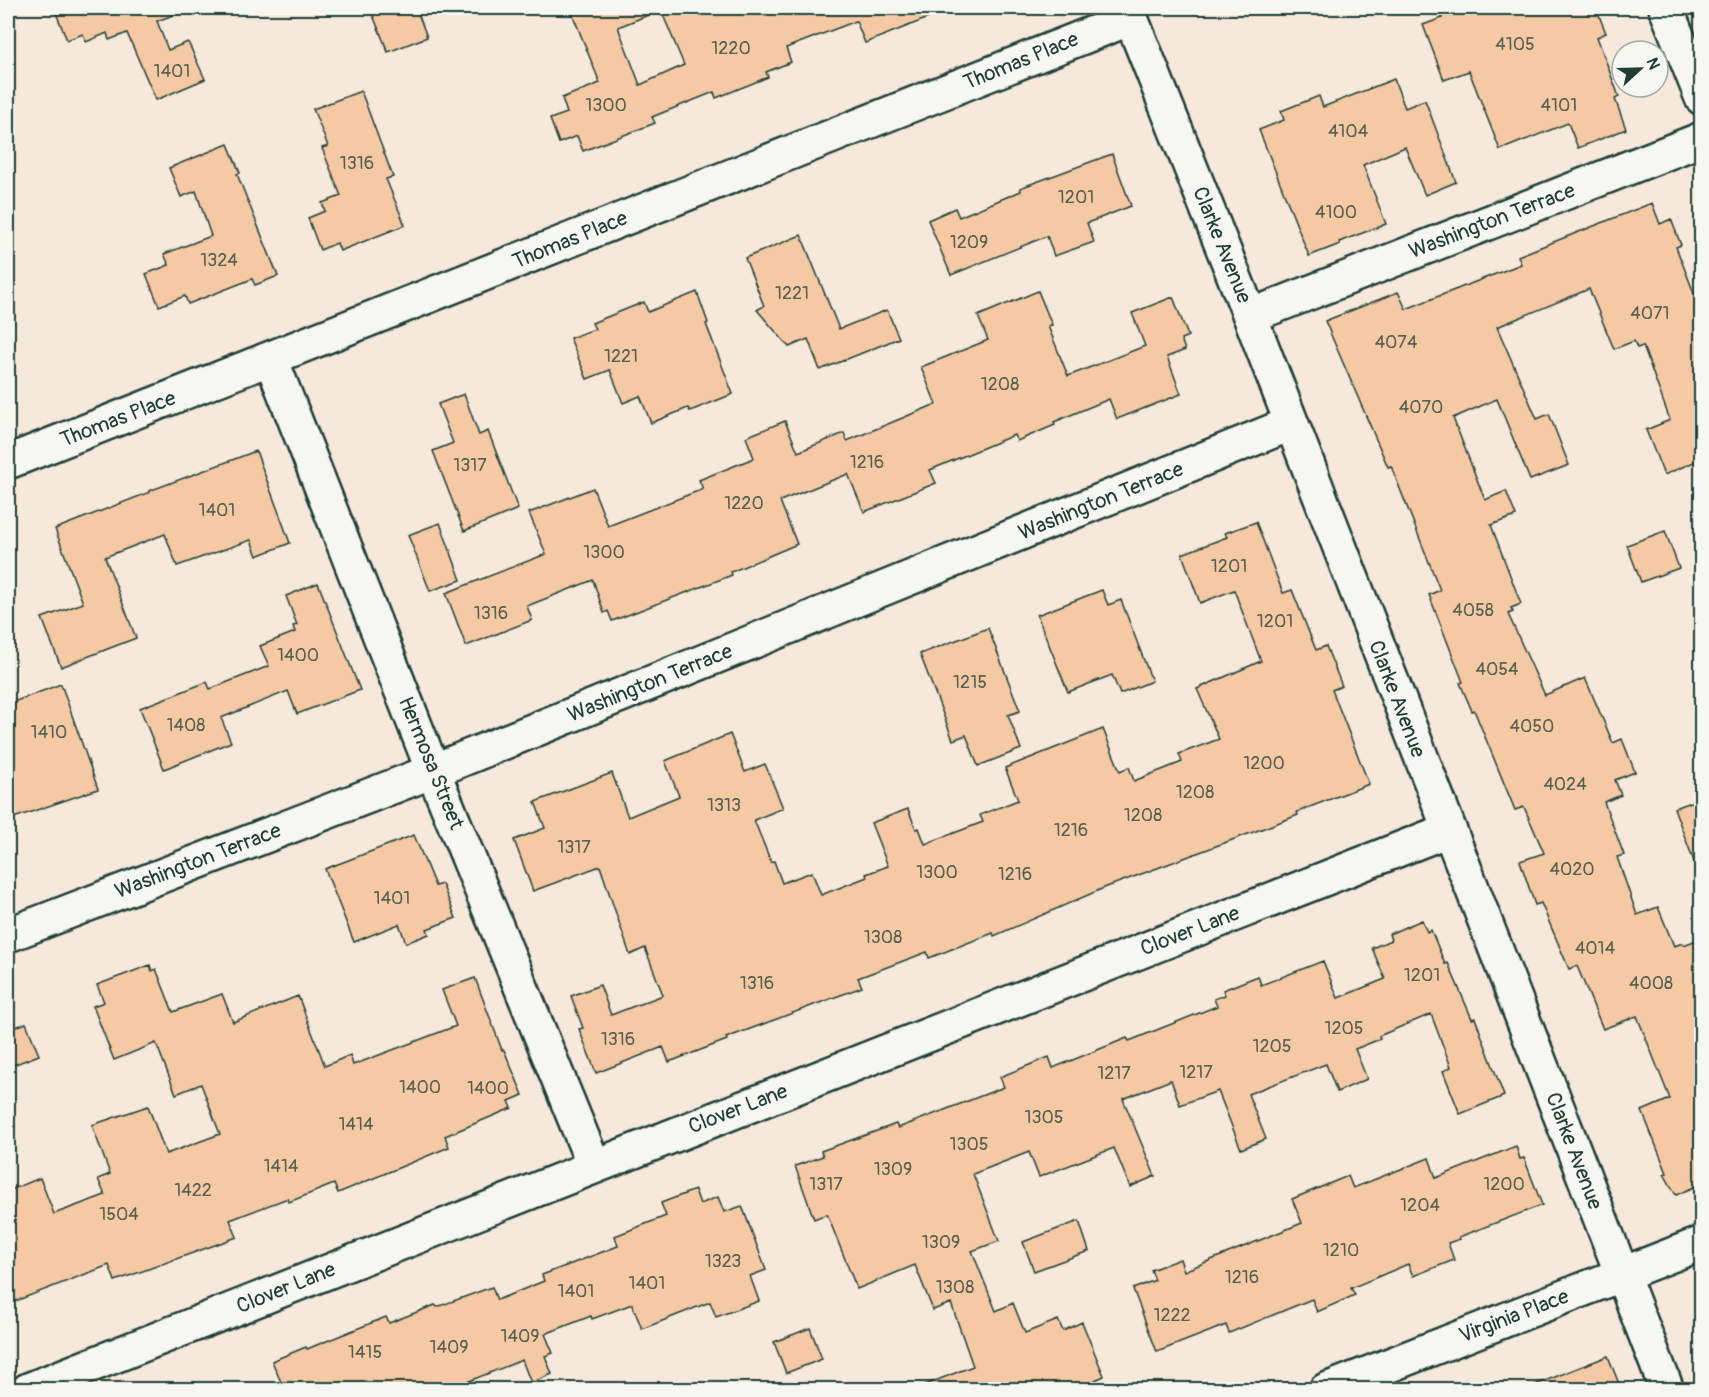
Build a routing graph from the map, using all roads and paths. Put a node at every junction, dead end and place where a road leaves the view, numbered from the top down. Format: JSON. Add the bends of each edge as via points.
{"nodes":[{"id":1,"x":1666,"y":8,"type":"edge"},
{"id":2,"x":1129,"y":13,"type":"edge"},
{"id":3,"x":1701,"y":98,"type":"edge"},
{"id":4,"x":1701,"y":139,"type":"edge"},
{"id":5,"x":1250,"y":315,"type":"junction"},
{"id":6,"x":271,"y":359,"type":"junction"},
{"id":7,"x":1290,"y":424,"type":"junction"},
{"id":8,"x":8,"y":462,"type":"edge"},
{"id":9,"x":433,"y":771,"type":"junction"},
{"id":10,"x":1448,"y":830,"type":"junction"},
{"id":11,"x":8,"y":935,"type":"edge"},
{"id":12,"x":594,"y":1166,"type":"junction"},
{"id":13,"x":1701,"y":1243,"type":"edge"},
{"id":14,"x":1622,"y":1274,"type":"junction"},
{"id":15,"x":28,"y":1389,"type":"edge"},
{"id":16,"x":1326,"y":1389,"type":"edge"},
{"id":17,"x":1667,"y":1389,"type":"edge"}],
"edges":[{"from":1,"to":3,"type":"street"},
{"from":2,"to":5,"type":"street","name":"Clarke Avenue"},
{"from":2,"to":6,"type":"street","name":"Thomas Place"},
{"from":4,"to":5,"type":"street","name":"Washington Terrace"},
{"from":5,"to":7,"type":"street","name":"Clarke Avenue"},
{"from":6,"to":8,"type":"street","name":"Thomas Place"},
{"from":6,"to":9,"type":"street","name":"Hermosa Street"},
{"from":7,"to":9,"type":"street","name":"Washington Terrace"},
{"from":7,"to":10,"type":"street","name":"Clarke Avenue"},
{"from":9,"to":11,"type":"street","name":"Washington Terrace"},
{"from":9,"to":12,"type":"street","name":"Hermosa Street"},
{"from":10,"to":12,"type":"street","name":"Clover Lane"},
{"from":10,"to":14,"type":"street","name":"Clarke Avenue"},
{"from":12,"to":15,"type":"street","name":"Clover Lane"},
{"from":13,"to":14,"type":"street","name":"Virginia Place"},
{"from":14,"to":16,"type":"street","name":"Virginia Place"},
{"from":14,"to":17,"type":"street","name":"Clarke Avenue"}]}
